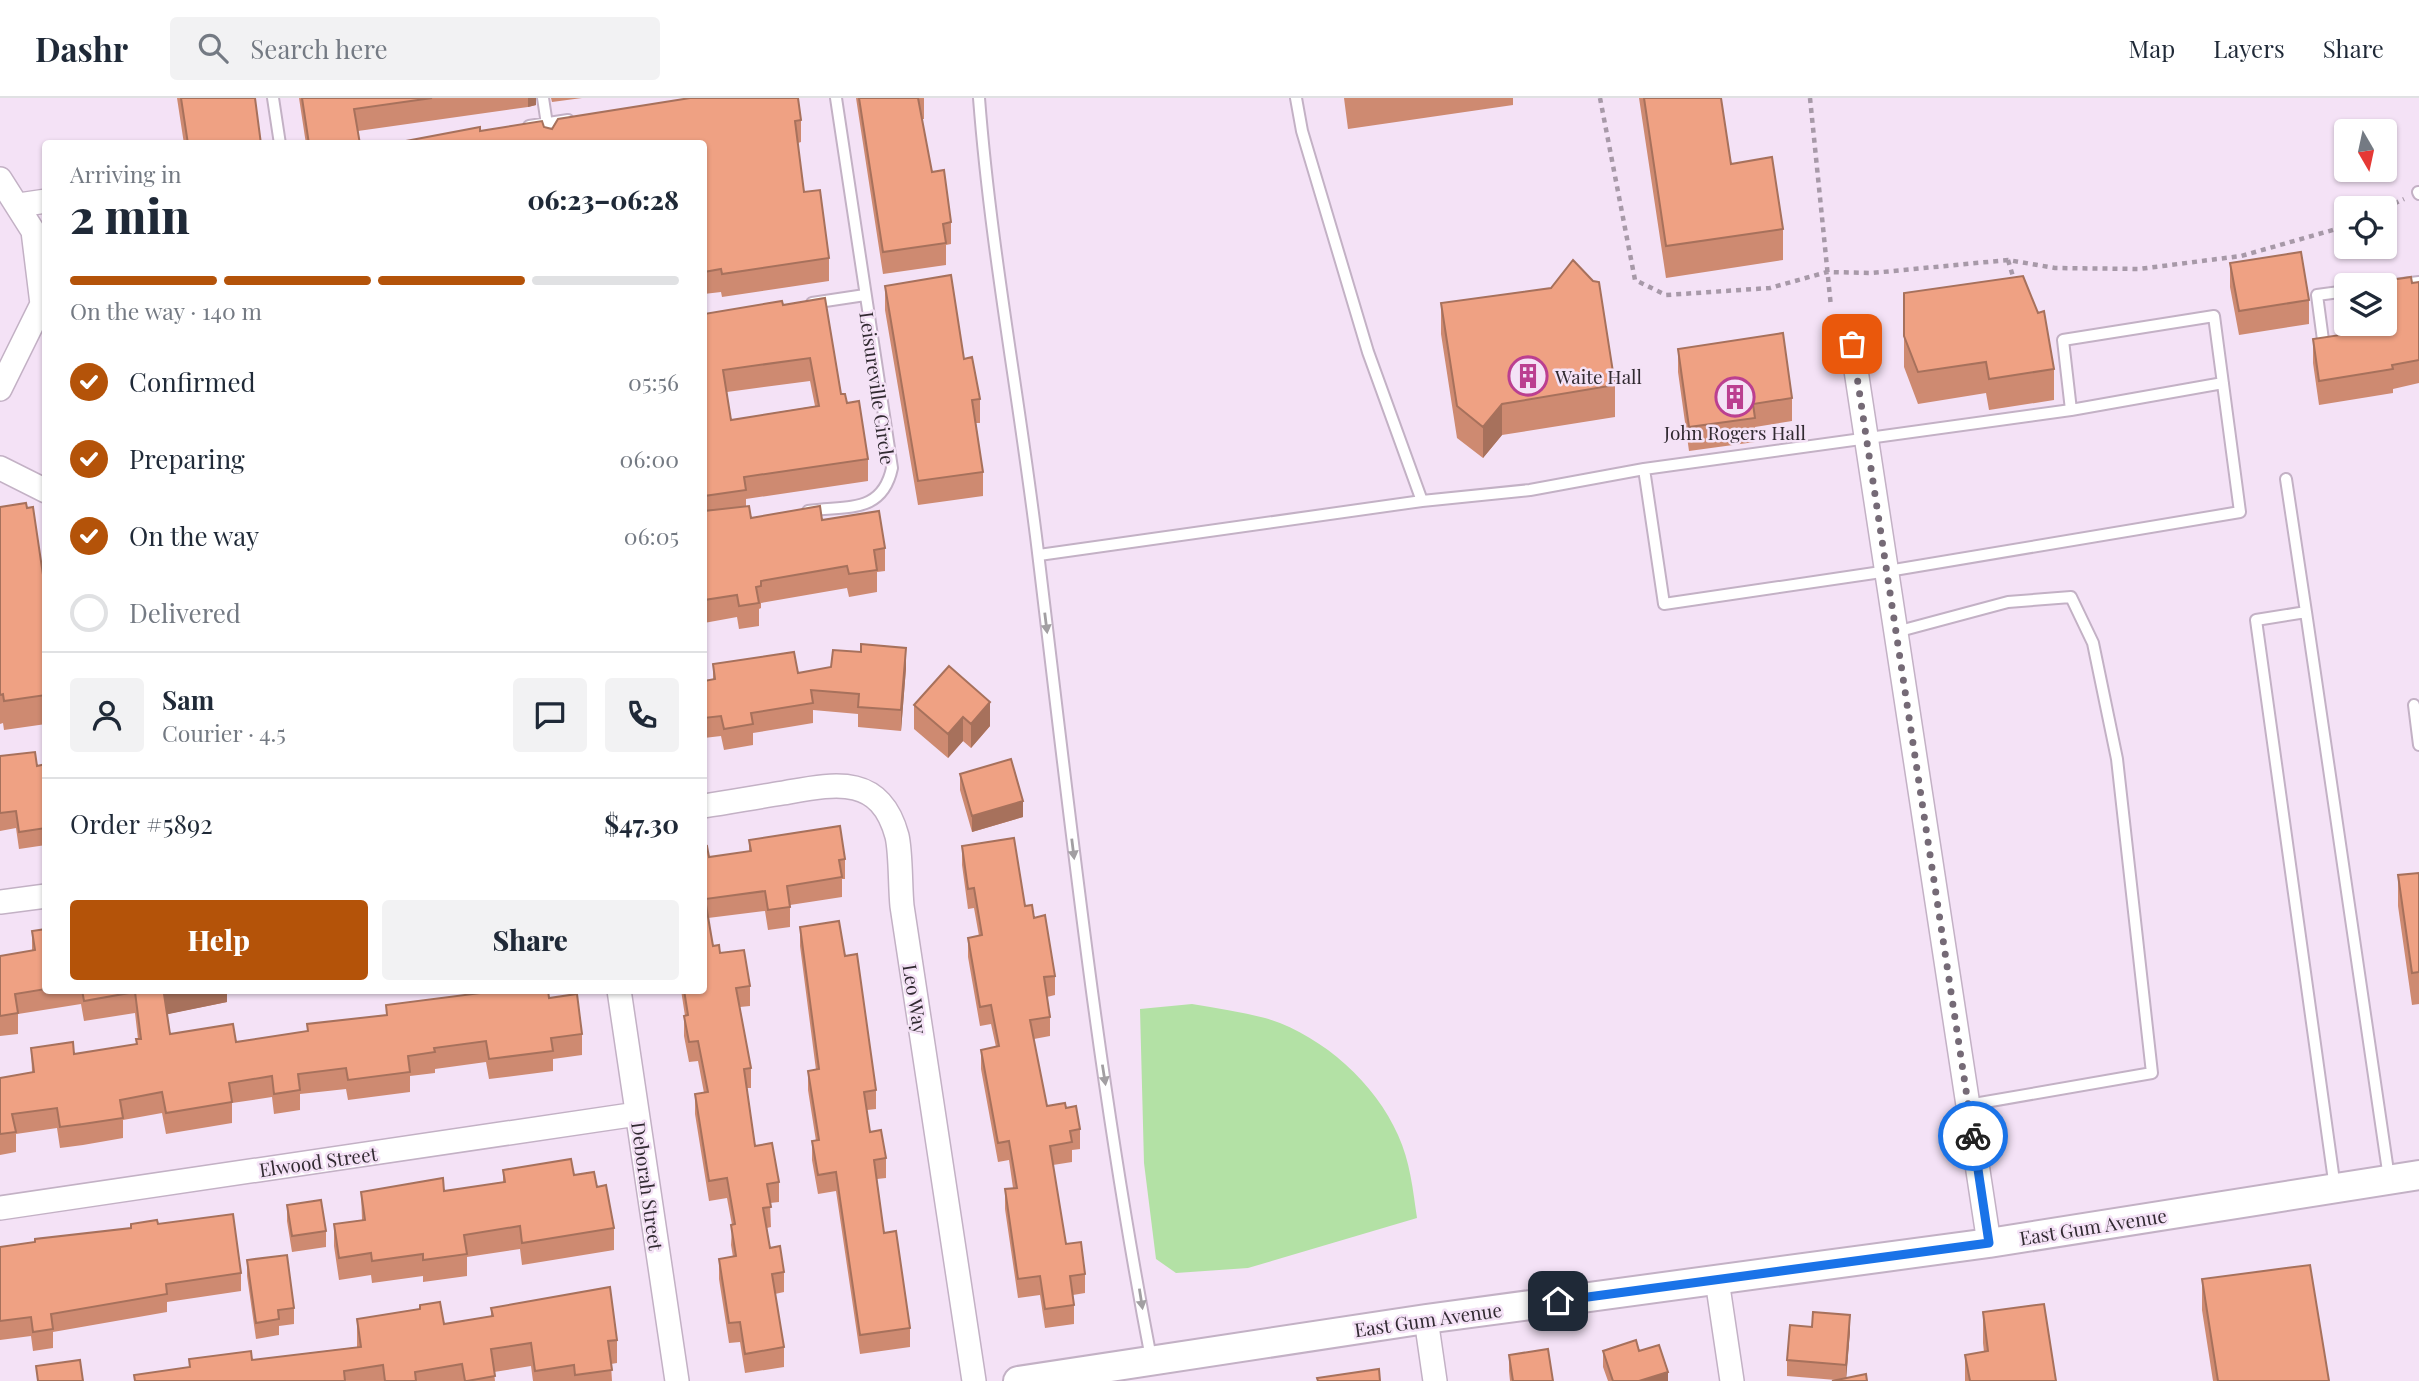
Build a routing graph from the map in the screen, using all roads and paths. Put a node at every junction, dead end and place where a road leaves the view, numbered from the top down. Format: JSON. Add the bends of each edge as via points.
{"nodes":[{"id":1,"x":273,"y":98,"type":"edge"},
{"id":2,"x":543,"y":98,"type":"edge"},
{"id":3,"x":836,"y":98,"type":"edge"},
{"id":4,"x":979,"y":98,"type":"edge"},
{"id":5,"x":1296,"y":98,"type":"edge"},
{"id":6,"x":1600,"y":98,"type":"edge"},
{"id":7,"x":1810,"y":98,"type":"edge"},
{"id":8,"x":587,"y":117,"type":"edge"},
{"id":9,"x":547,"y":123,"type":"junction"},
{"id":10,"x":521,"y":127,"type":"edge"},
{"id":11,"x":279,"y":140,"type":"edge"},
{"id":12,"x":549,"y":140,"type":"edge"},
{"id":13,"x":0,"y":179,"type":"edge"},
{"id":14,"x":42,"y":202,"type":"edge"},
{"id":15,"x":19,"y":205,"type":"junction"},
{"id":16,"x":2334,"y":230,"type":"edge"},
{"id":17,"x":2008,"y":260,"type":"junction"},
{"id":18,"x":1827,"y":272,"type":"junction"},
{"id":19,"x":2419,"y":282,"type":"edge"},
{"id":20,"x":2397,"y":285,"type":"edge"},
{"id":21,"x":2334,"y":293,"type":"edge"},
{"id":22,"x":2016,"y":294,"type":"edge"},
{"id":23,"x":865,"y":295,"type":"junction"},
{"id":24,"x":797,"y":305,"type":"edge"},
{"id":25,"x":1831,"y":307,"type":"dead end"},
{"id":26,"x":2323,"y":340,"type":"edge"},
{"id":27,"x":1852,"y":344,"type":"dead end"},
{"id":28,"x":2223,"y":383,"type":"junction"},
{"id":29,"x":0,"y":389,"type":"edge"},
{"id":30,"x":2071,"y":410,"type":"junction"},
{"id":31,"x":1867,"y":440,"type":"junction"},
{"id":32,"x":0,"y":468,"type":"edge"},
{"id":33,"x":1644,"y":469,"type":"junction"},
{"id":34,"x":2287,"y":479,"type":"dead end"},
{"id":35,"x":42,"y":489,"type":"edge"},
{"id":36,"x":1422,"y":501,"type":"junction"},
{"id":37,"x":798,"y":512,"type":"edge"},
{"id":38,"x":1039,"y":555,"type":"junction"},
{"id":39,"x":1888,"y":571,"type":"junction"},
{"id":40,"x":2306,"y":612,"type":"junction"},
{"id":41,"x":1896,"y":632,"type":"junction"},
{"id":42,"x":2414,"y":705,"type":"dead end"},
{"id":43,"x":2419,"y":746,"type":"edge"},
{"id":44,"x":707,"y":805,"type":"edge"},
{"id":45,"x":42,"y":897,"type":"edge"},
{"id":46,"x":0,"y":902,"type":"edge"},
{"id":47,"x":620,"y":994,"type":"edge"},
{"id":48,"x":1968,"y":1105,"type":"junction"},
{"id":49,"x":637,"y":1114,"type":"junction"},
{"id":50,"x":2419,"y":1175,"type":"edge"},
{"id":51,"x":2389,"y":1180,"type":"junction"},
{"id":52,"x":2335,"y":1188,"type":"junction"},
{"id":53,"x":0,"y":1208,"type":"edge"},
{"id":54,"x":1989,"y":1243,"type":"junction"},
{"id":55,"x":1717,"y":1280,"type":"junction"},
{"id":56,"x":1426,"y":1319,"type":"junction"},
{"id":57,"x":1138,"y":1367,"type":"edge"},
{"id":58,"x":677,"y":1381,"type":"edge"},
{"id":59,"x":974,"y":1381,"type":"edge"},
{"id":60,"x":1018,"y":1381,"type":"edge"},
{"id":61,"x":1435,"y":1381,"type":"edge"},
{"id":62,"x":1732,"y":1381,"type":"edge"}],
"edges":[{"from":1,"to":11,"type":"lane"},
{"from":2,"to":9,"type":"lane"},
{"from":3,"to":23,"type":"lane","name":"Leisureville Circle"},
{"from":4,"to":38,"type":"lane","via":[[996,271]]},
{"from":5,"to":36,"type":"lane","via":[[1368,352]]},
{"from":6,"to":18,"type":"path","via":[[1635,280],[1666,295],[1770,288]]},
{"from":7,"to":18,"type":"path"},
{"from":8,"to":9,"type":"lane"},
{"from":9,"to":10,"type":"lane"},
{"from":9,"to":12,"type":"lane"},
{"from":13,"to":15,"type":"street"},
{"from":14,"to":15,"type":"street"},
{"from":15,"to":29,"type":"street","via":[[33,231],[42,304]]},
{"from":16,"to":17,"type":"path","via":[[2241,256],[2192,264],[2097,269]]},
{"from":17,"to":18,"type":"path","via":[[1872,273]]},
{"from":17,"to":22,"type":"path"},
{"from":18,"to":25,"type":"path"},
{"from":19,"to":20,"type":"lane"},
{"from":21,"to":26,"type":"lane","via":[[2317,295]]},
{"from":23,"to":24,"type":"lane"},
{"from":23,"to":37,"type":"lane","name":"Leisureville Circle","via":[[890,481],[864,505]]},
{"from":27,"to":31,"type":"street"},
{"from":28,"to":30,"type":"lane"},
{"from":28,"to":30,"type":"lane","via":[[2214,316],[2063,340]]},
{"from":28,"to":39,"type":"lane","via":[[2240,512]]},
{"from":30,"to":31,"type":"lane"},
{"from":31,"to":33,"type":"lane"},
{"from":31,"to":39,"type":"street"},
{"from":32,"to":35,"type":"street"},
{"from":33,"to":36,"type":"lane","via":[[1530,490]]},
{"from":33,"to":39,"type":"lane","via":[[1664,604]]},
{"from":34,"to":40,"type":"lane"},
{"from":36,"to":38,"type":"lane"},
{"from":38,"to":57,"type":"lane","one_way":true},
{"from":39,"to":41,"type":"street"},
{"from":40,"to":51,"type":"lane"},
{"from":40,"to":52,"type":"lane","via":[[2256,620]]},
{"from":41,"to":48,"type":"street"},
{"from":41,"to":48,"type":"lane","via":[[2008,602],[2071,597],[2093,643],[2117,759],[2152,1073]]},
{"from":42,"to":43,"type":"lane"},
{"from":44,"to":59,"type":"street","name":"Leo Way","via":[[833,783],[875,797],[888,813],[897,838],[902,906]]},
{"from":45,"to":46,"type":"street"},
{"from":47,"to":49,"type":"street","name":"Deborah Street"},
{"from":48,"to":54,"type":"street"},
{"from":49,"to":53,"type":"street","name":"Elwood Street"},
{"from":49,"to":58,"type":"street","name":"Deborah Street"},
{"from":50,"to":51,"type":"street","name":"East Gum Avenue"},
{"from":51,"to":52,"type":"street","name":"East Gum Avenue"},
{"from":52,"to":54,"type":"street","name":"East Gum Avenue"},
{"from":54,"to":55,"type":"street","name":"East Gum Avenue"},
{"from":55,"to":56,"type":"street","name":"East Gum Avenue"},
{"from":55,"to":62,"type":"street"},
{"from":56,"to":57,"type":"street","name":"East Gum Avenue"},
{"from":56,"to":61,"type":"street"},
{"from":57,"to":60,"type":"street","name":"East Gum Avenue"}]}
